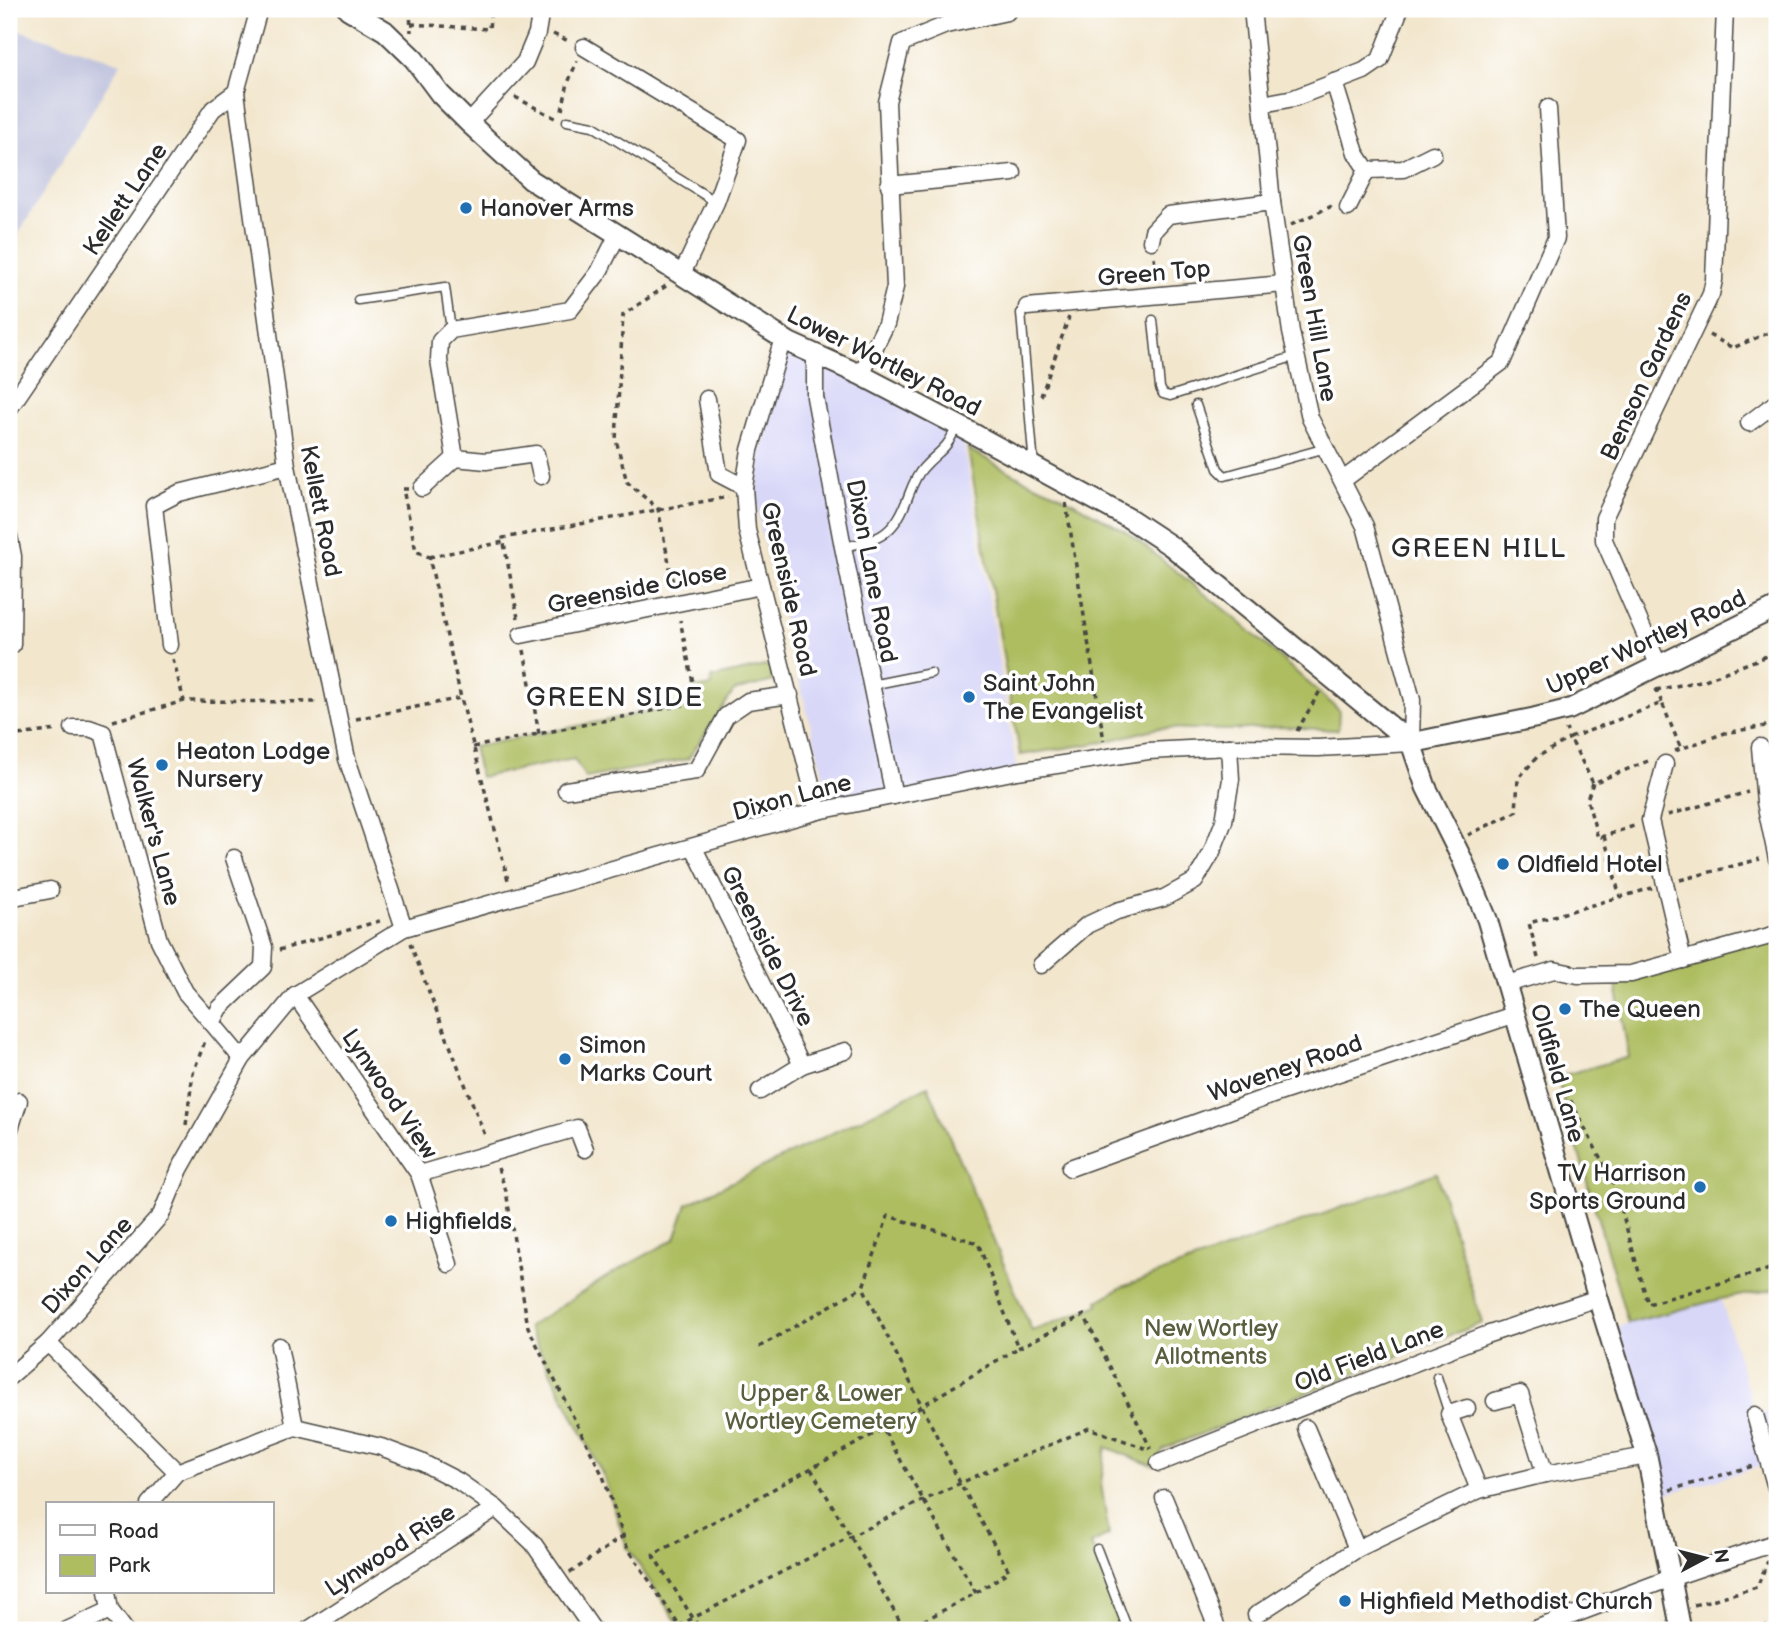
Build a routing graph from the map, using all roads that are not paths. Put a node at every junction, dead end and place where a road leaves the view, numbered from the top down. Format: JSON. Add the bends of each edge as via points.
{"nodes":[{"id":1,"x":259,"y":9,"type":"edge"},
{"id":2,"x":348,"y":9,"type":"edge"},
{"id":3,"x":541,"y":9,"type":"edge"},
{"id":4,"x":1252,"y":9,"type":"edge"},
{"id":5,"x":1400,"y":9,"type":"edge"},
{"id":6,"x":1725,"y":9,"type":"edge"},
{"id":7,"x":1007,"y":12,"type":"dead end"},
{"id":8,"x":583,"y":47,"type":"road end"},
{"id":9,"x":1334,"y":82,"type":"junction"},
{"id":10,"x":236,"y":92,"type":"junction"},
{"id":11,"x":1263,"y":104,"type":"junction"},
{"id":12,"x":1548,"y":108,"type":"dead end"},
{"id":13,"x":563,"y":121,"type":"road end"},
{"id":14,"x":468,"y":123,"type":"junction"},
{"id":15,"x":1433,"y":154,"type":"dead end"},
{"id":16,"x":1367,"y":170,"type":"junction"},
{"id":17,"x":1013,"y":173,"type":"dead end"},
{"id":18,"x":889,"y":185,"type":"junction"},
{"id":19,"x":716,"y":202,"type":"junction"},
{"id":20,"x":1272,"y":202,"type":"junction"},
{"id":21,"x":1350,"y":202,"type":"road end"},
{"id":22,"x":618,"y":234,"type":"junction"},
{"id":23,"x":1151,"y":241,"type":"road end"},
{"id":24,"x":681,"y":276,"type":"junction"},
{"id":25,"x":1284,"y":284,"type":"junction"},
{"id":26,"x":358,"y":300,"type":"dead end"},
{"id":27,"x":1027,"y":307,"type":"joint"},
{"id":28,"x":1153,"y":320,"type":"dead end"},
{"id":29,"x":451,"y":330,"type":"junction"},
{"id":30,"x":783,"y":338,"type":"junction"},
{"id":31,"x":815,"y":355,"type":"junction"},
{"id":32,"x":1296,"y":356,"type":"junction"},
{"id":33,"x":861,"y":375,"type":"junction"},
{"id":34,"x":707,"y":399,"type":"dead end"},
{"id":35,"x":1777,"y":402,"type":"edge"},
{"id":36,"x":1196,"y":405,"type":"dead end"},
{"id":37,"x":9,"y":409,"type":"edge"},
{"id":38,"x":1749,"y":423,"type":"dead end"},
{"id":39,"x":957,"y":425,"type":"junction"},
{"id":40,"x":1326,"y":448,"type":"junction"},
{"id":41,"x":455,"y":458,"type":"junction"},
{"id":42,"x":288,"y":466,"type":"junction"},
{"id":43,"x":1034,"y":467,"type":"junction"},
{"id":44,"x":541,"y":476,"type":"dead end"},
{"id":45,"x":1343,"y":480,"type":"junction"},
{"id":46,"x":422,"y":488,"type":"road end"},
{"id":47,"x":744,"y":491,"type":"junction"},
{"id":48,"x":9,"y":536,"type":"edge"},
{"id":49,"x":842,"y":547,"type":"junction"},
{"id":50,"x":761,"y":586,"type":"junction"},
{"id":51,"x":1777,"y":607,"type":"edge"},
{"id":52,"x":521,"y":635,"type":"road end"},
{"id":53,"x":12,"y":645,"type":"dead end"},
{"id":54,"x":170,"y":645,"type":"road end"},
{"id":55,"x":1658,"y":664,"type":"junction"},
{"id":56,"x":931,"y":673,"type":"dead end"},
{"id":57,"x":871,"y":685,"type":"junction"},
{"id":58,"x":790,"y":695,"type":"junction"},
{"id":59,"x":81,"y":728,"type":"road end"},
{"id":60,"x":1411,"y":743,"type":"junction"},
{"id":61,"x":1229,"y":747,"type":"junction"},
{"id":62,"x":1760,"y":747,"type":"dead end"},
{"id":63,"x":1663,"y":759,"type":"road end"},
{"id":64,"x":566,"y":790,"type":"dead end"},
{"id":65,"x":894,"y":796,"type":"junction"},
{"id":66,"x":818,"y":811,"type":"junction"},
{"id":67,"x":694,"y":848,"type":"junction"},
{"id":68,"x":1777,"y":857,"type":"edge"},
{"id":69,"x":234,"y":858,"type":"dead end"},
{"id":70,"x":50,"y":890,"type":"dead end"},
{"id":71,"x":9,"y":898,"type":"edge"},
{"id":72,"x":402,"y":922,"type":"junction"},
{"id":73,"x":1777,"y":934,"type":"edge"},
{"id":74,"x":1683,"y":960,"type":"junction"},
{"id":75,"x":1041,"y":965,"type":"dead end"},
{"id":76,"x":1507,"y":984,"type":"junction"},
{"id":77,"x":295,"y":995,"type":"junction"},
{"id":78,"x":1516,"y":1014,"type":"junction"},
{"id":79,"x":212,"y":1023,"type":"junction"},
{"id":80,"x":845,"y":1051,"type":"dead end"},
{"id":81,"x":242,"y":1059,"type":"junction"},
{"id":82,"x":802,"y":1065,"type":"junction"},
{"id":83,"x":760,"y":1091,"type":"dead end"},
{"id":84,"x":19,"y":1101,"type":"dead end"},
{"id":85,"x":9,"y":1132,"type":"edge"},
{"id":86,"x":584,"y":1149,"type":"dead end"},
{"id":87,"x":1070,"y":1168,"type":"dead end"},
{"id":88,"x":419,"y":1174,"type":"junction"},
{"id":89,"x":449,"y":1264,"type":"dead end"},
{"id":90,"x":1598,"y":1298,"type":"junction"},
{"id":91,"x":48,"y":1343,"type":"junction"},
{"id":92,"x":279,"y":1346,"type":"dead end"},
{"id":93,"x":9,"y":1377,"type":"edge"},
{"id":94,"x":1437,"y":1377,"type":"dead end"},
{"id":95,"x":1495,"y":1401,"type":"dead end"},
{"id":96,"x":1467,"y":1408,"type":"dead end"},
{"id":97,"x":1449,"y":1414,"type":"junction"},
{"id":98,"x":1755,"y":1415,"type":"dead end"},
{"id":99,"x":295,"y":1427,"type":"junction"},
{"id":100,"x":1307,"y":1428,"type":"dead end"},
{"id":101,"x":1770,"y":1440,"type":"edge"},
{"id":102,"x":1156,"y":1457,"type":"road end"},
{"id":103,"x":1647,"y":1457,"type":"junction"},
{"id":104,"x":177,"y":1472,"type":"junction"},
{"id":105,"x":1545,"y":1474,"type":"junction"},
{"id":106,"x":1479,"y":1490,"type":"junction"},
{"id":107,"x":1777,"y":1491,"type":"edge"},
{"id":108,"x":1164,"y":1497,"type":"dead end"},
{"id":109,"x":151,"y":1502,"type":"edge"},
{"id":110,"x":496,"y":1508,"type":"junction"},
{"id":111,"x":1776,"y":1543,"type":"edge"},
{"id":112,"x":1097,"y":1549,"type":"dead end"},
{"id":113,"x":1357,"y":1549,"type":"junction"},
{"id":114,"x":1671,"y":1578,"type":"junction"},
{"id":115,"x":107,"y":1594,"type":"edge"},
{"id":116,"x":110,"y":1610,"type":"junction"},
{"id":117,"x":1256,"y":1615,"type":"dead end"},
{"id":118,"x":67,"y":1630,"type":"edge"},
{"id":119,"x":125,"y":1630,"type":"edge"},
{"id":120,"x":308,"y":1630,"type":"edge"},
{"id":121,"x":593,"y":1630,"type":"edge"},
{"id":122,"x":1128,"y":1630,"type":"edge"},
{"id":123,"x":1218,"y":1630,"type":"edge"},
{"id":124,"x":1533,"y":1630,"type":"edge"},
{"id":125,"x":1681,"y":1630,"type":"edge"}],
"edges":[{"from":1,"to":10,"type":"street"},
{"from":2,"to":14,"type":"street","name":"Lower Wortley Road","via":[[385,31]]},
{"from":3,"to":14,"type":"street","via":[[526,62]]},
{"from":4,"to":11,"type":"street","name":"Green Hill Lane"},
{"from":5,"to":9,"type":"street","via":[[1380,60]]},
{"from":6,"to":55,"type":"street","name":"Benson Gardens","via":[[1711,294],[1602,529]]},
{"from":7,"to":18,"type":"street","via":[[946,25],[902,43],[887,102]]},
{"from":8,"to":19,"type":"street","via":[[738,140]]},
{"from":9,"to":11,"type":"street"},
{"from":9,"to":16,"type":"street","via":[[1356,153]]},
{"from":10,"to":37,"type":"street","name":"Kellett Lane","via":[[213,109]]},
{"from":10,"to":42,"type":"street","name":"Kellett Road"},
{"from":11,"to":20,"type":"street","name":"Green Hill Lane"},
{"from":12,"to":45,"type":"street","via":[[1556,238],[1502,362]]},
{"from":13,"to":19,"type":"lane","via":[[593,126]]},
{"from":14,"to":22,"type":"street","name":"Lower Wortley Road","via":[[531,180]]},
{"from":15,"to":16,"type":"street","via":[[1403,169]]},
{"from":16,"to":21,"type":"street"},
{"from":17,"to":18,"type":"street"},
{"from":18,"to":33,"type":"street","via":[[895,287],[886,324]]},
{"from":19,"to":24,"type":"street"},
{"from":20,"to":23,"type":"street","via":[[1168,215],[1153,230]]},
{"from":20,"to":25,"type":"street","name":"Green Hill Lane"},
{"from":22,"to":24,"type":"street","name":"Lower Wortley Road"},
{"from":22,"to":29,"type":"street","via":[[599,272],[570,310]]},
{"from":24,"to":30,"type":"street","name":"Lower Wortley Road"},
{"from":25,"to":27,"type":"street","name":"Green Top"},
{"from":25,"to":32,"type":"street","name":"Green Hill Lane"},
{"from":26,"to":29,"type":"lane","via":[[445,288]]},
{"from":27,"to":43,"type":"lane","via":[[1021,313]]},
{"from":28,"to":32,"type":"lane","via":[[1160,388],[1170,396]]},
{"from":29,"to":41,"type":"street","via":[[440,341],[439,360]]},
{"from":30,"to":31,"type":"street","name":"Lower Wortley Road"},
{"from":30,"to":47,"type":"street","name":"Greenside Road","via":[[750,450]]},
{"from":31,"to":33,"type":"street","name":"Lower Wortley Road"},
{"from":31,"to":49,"type":"street","name":"Dixon Lane Road","via":[[815,397]]},
{"from":32,"to":40,"type":"street","name":"Green Hill Lane","via":[[1310,418]]},
{"from":33,"to":39,"type":"street","name":"Lower Wortley Road"},
{"from":34,"to":47,"type":"street","via":[[719,474]]},
{"from":35,"to":38,"type":"street"},
{"from":36,"to":40,"type":"lane","via":[[1218,469],[1226,476]]},
{"from":39,"to":43,"type":"street","name":"Lower Wortley Road"},
{"from":39,"to":49,"type":"lane","via":[[946,449],[923,467],[912,484],[894,526],[875,540]]},
{"from":40,"to":45,"type":"street","name":"Green Hill Lane"},
{"from":41,"to":44,"type":"street","via":[[486,461],[536,454]]},
{"from":41,"to":46,"type":"street"},
{"from":42,"to":54,"type":"street","via":[[179,493],[154,506]]},
{"from":42,"to":72,"type":"street","name":"Kellett Road","via":[[347,759]]},
{"from":43,"to":60,"type":"street","name":"Lower Wortley Road","via":[[1171,546]]},
{"from":45,"to":60,"type":"street","name":"Green Hill Lane","via":[[1365,526],[1388,604],[1412,700]]},
{"from":47,"to":50,"type":"street","name":"Greenside Road","via":[[747,530]]},
{"from":48,"to":53,"type":"street"},
{"from":49,"to":57,"type":"street","name":"Dixon Lane Road"},
{"from":50,"to":52,"type":"street","name":"Greenside Close"},
{"from":50,"to":58,"type":"street","name":"Greenside Road"},
{"from":51,"to":55,"type":"street","name":"Upper Wortley Road"},
{"from":55,"to":60,"type":"street","name":"Upper Wortley Road","via":[[1570,709]]},
{"from":56,"to":57,"type":"lane"},
{"from":57,"to":65,"type":"street","name":"Dixon Lane Road"},
{"from":58,"to":64,"type":"street","via":[[748,701],[726,716],[696,771]]},
{"from":58,"to":66,"type":"street","name":"Greenside Road"},
{"from":59,"to":79,"type":"street","name":"Walker's Lane","via":[[103,733],[159,940],[185,992]]},
{"from":60,"to":61,"type":"street","name":"Dixon Lane"},
{"from":60,"to":76,"type":"street","name":"Oldfield Lane","via":[[1426,787],[1488,919]]},
{"from":61,"to":65,"type":"street","name":"Dixon Lane","via":[[1148,751]]},
{"from":61,"to":75,"type":"street","via":[[1231,779],[1224,821],[1195,881],[1164,898],[1087,925]]},
{"from":62,"to":68,"type":"street"},
{"from":63,"to":74,"type":"street","via":[[1650,820]]},
{"from":65,"to":66,"type":"street","name":"Dixon Lane"},
{"from":66,"to":67,"type":"street","name":"Dixon Lane"},
{"from":67,"to":72,"type":"street","name":"Dixon Lane"},
{"from":67,"to":82,"type":"street","name":"Greenside Drive"},
{"from":69,"to":79,"type":"street","via":[[264,947],[263,961]]},
{"from":70,"to":71,"type":"street"},
{"from":72,"to":77,"type":"street","name":"Dixon Lane"},
{"from":73,"to":74,"type":"street"},
{"from":74,"to":76,"type":"street","via":[[1631,974],[1578,975],[1555,970]]},
{"from":76,"to":78,"type":"street","name":"Oldfield Lane"},
{"from":77,"to":81,"type":"street","name":"Dixon Lane"},
{"from":77,"to":88,"type":"street","name":"Lynwood View"},
{"from":78,"to":87,"type":"street","name":"Waveney Road"},
{"from":78,"to":90,"type":"street","name":"Oldfield Lane"},
{"from":79,"to":81,"type":"street"},
{"from":80,"to":82,"type":"street","name":"Greenside Drive"},
{"from":81,"to":91,"type":"street","name":"Dixon Lane","via":[[180,1169],[161,1215]]},
{"from":82,"to":83,"type":"street","name":"Greenside Drive"},
{"from":84,"to":85,"type":"street"},
{"from":86,"to":88,"type":"street","via":[[577,1128]]},
{"from":88,"to":89,"type":"street","name":"Lynwood View"},
{"from":90,"to":102,"type":"street","name":"Old Field Lane"},
{"from":90,"to":103,"type":"street","name":"Oldfield Lane"},
{"from":91,"to":93,"type":"street","name":"Dixon Lane"},
{"from":91,"to":104,"type":"street"},
{"from":92,"to":99,"type":"street"},
{"from":94,"to":97,"type":"lane"},
{"from":95,"to":105,"type":"street","via":[[1520,1394]]},
{"from":96,"to":97,"type":"street"},
{"from":97,"to":106,"type":"street"},
{"from":98,"to":101,"type":"street"},
{"from":99,"to":104,"type":"street"},
{"from":99,"to":110,"type":"street","via":[[421,1461]]},
{"from":100,"to":113,"type":"street"},
{"from":101,"to":107,"type":"street","via":[[1769,1461]]},
{"from":103,"to":105,"type":"street"},
{"from":103,"to":114,"type":"street","name":"Oldfield Lane"},
{"from":104,"to":109,"type":"street"},
{"from":105,"to":106,"type":"street"},
{"from":106,"to":113,"type":"street"},
{"from":108,"to":123,"type":"street"},
{"from":110,"to":120,"type":"street","name":"Lynwood Rise"},
{"from":110,"to":121,"type":"street","via":[[533,1543]]},
{"from":111,"to":114,"type":"street"},
{"from":112,"to":122,"type":"lane"},
{"from":113,"to":117,"type":"street"},
{"from":114,"to":124,"type":"street"},
{"from":114,"to":125,"type":"street","name":"Oldfield Lane"},
{"from":115,"to":116,"type":"street"},
{"from":116,"to":118,"type":"street"},
{"from":116,"to":119,"type":"street"}]}
